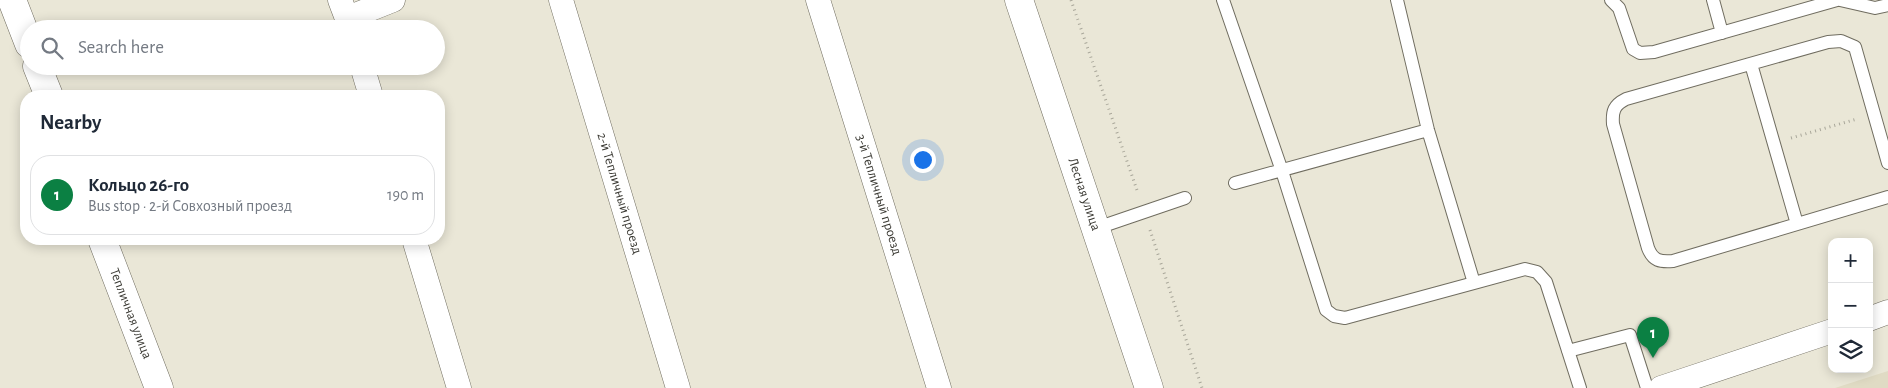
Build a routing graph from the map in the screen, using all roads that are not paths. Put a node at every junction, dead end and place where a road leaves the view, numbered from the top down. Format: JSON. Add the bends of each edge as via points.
{"nodes":[{"id":1,"x":12,"y":0,"type":"edge"},
{"id":2,"x":393,"y":0,"type":"edge"},
{"id":3,"x":561,"y":0,"type":"edge"},
{"id":4,"x":818,"y":0,"type":"edge"},
{"id":5,"x":1019,"y":0,"type":"edge"},
{"id":6,"x":1223,"y":0,"type":"edge"},
{"id":7,"x":1397,"y":0,"type":"edge"},
{"id":8,"x":1611,"y":0,"type":"edge"},
{"id":9,"x":1713,"y":0,"type":"edge"},
{"id":10,"x":1839,"y":0,"type":"edge"},
{"id":11,"x":1888,"y":5,"type":"edge"},
{"id":12,"x":346,"y":16,"type":"edge"},
{"id":13,"x":20,"y":21,"type":"edge"},
{"id":14,"x":1722,"y":33,"type":"junction"},
{"id":15,"x":1751,"y":64,"type":"junction"},
{"id":16,"x":41,"y":75,"type":"edge"},
{"id":17,"x":365,"y":75,"type":"edge"},
{"id":18,"x":47,"y":90,"type":"edge"},
{"id":19,"x":369,"y":90,"type":"edge"},
{"id":20,"x":1428,"y":130,"type":"junction"},
{"id":21,"x":1888,"y":163,"type":"edge"},
{"id":22,"x":1282,"y":171,"type":"junction"},
{"id":23,"x":1235,"y":183,"type":"dead end"},
{"id":24,"x":1888,"y":197,"type":"edge"},
{"id":25,"x":1185,"y":198,"type":"dead end"},
{"id":26,"x":1797,"y":224,"type":"junction"},
{"id":27,"x":1097,"y":228,"type":"junction"},
{"id":28,"x":104,"y":245,"type":"edge"},
{"id":29,"x":416,"y":245,"type":"edge"},
{"id":30,"x":1474,"y":283,"type":"junction"},
{"id":31,"x":1888,"y":312,"type":"edge"},
{"id":32,"x":1873,"y":317,"type":"edge"},
{"id":33,"x":1828,"y":332,"type":"edge"},
{"id":34,"x":1568,"y":351,"type":"junction"},
{"id":35,"x":159,"y":388,"type":"edge"},
{"id":36,"x":459,"y":388,"type":"edge"},
{"id":37,"x":678,"y":388,"type":"edge"},
{"id":38,"x":939,"y":388,"type":"edge"},
{"id":39,"x":1149,"y":388,"type":"edge"},
{"id":40,"x":1580,"y":388,"type":"edge"},
{"id":41,"x":1647,"y":388,"type":"edge"},
{"id":42,"x":1661,"y":388,"type":"edge"}],
"edges":[{"from":1,"to":13,"type":"street"},
{"from":2,"to":12,"type":"street"},
{"from":3,"to":37,"type":"street","name":"2-й Тепличный проезд"},
{"from":4,"to":38,"type":"street","name":"3-й Тепличный проезд"},
{"from":5,"to":27,"type":"street","name":"Лесная улица"},
{"from":6,"to":22,"type":"lane"},
{"from":7,"to":20,"type":"lane"},
{"from":8,"to":14,"type":"lane","via":[[1619,8],[1632,49],[1640,53]]},
{"from":9,"to":14,"type":"lane"},
{"from":10,"to":11,"type":"lane","via":[[1875,8]]},
{"from":10,"to":14,"type":"lane"},
{"from":15,"to":21,"type":"lane","via":[[1828,42],[1841,41],[1855,47]]},
{"from":15,"to":26,"type":"lane"},
{"from":15,"to":26,"type":"lane","via":[[1626,99],[1612,112],[1648,248],[1660,262],[1673,261]]},
{"from":16,"to":18,"type":"street"},
{"from":17,"to":19,"type":"street"},
{"from":20,"to":22,"type":"lane"},
{"from":20,"to":30,"type":"lane"},
{"from":22,"to":23,"type":"lane"},
{"from":22,"to":30,"type":"lane","via":[[1326,310],[1334,316],[1345,318]]},
{"from":24,"to":26,"type":"lane"},
{"from":25,"to":27,"type":"lane"},
{"from":27,"to":39,"type":"street","name":"Лесная улица"},
{"from":28,"to":35,"type":"street","name":"Тепличная улица"},
{"from":29,"to":36,"type":"street"},
{"from":30,"to":34,"type":"lane","via":[[1525,269],[1537,272],[1546,282]]},
{"from":31,"to":32,"type":"street"},
{"from":33,"to":42,"type":"street"},
{"from":34,"to":40,"type":"lane"},
{"from":34,"to":41,"type":"lane","via":[[1630,335]]}]}
